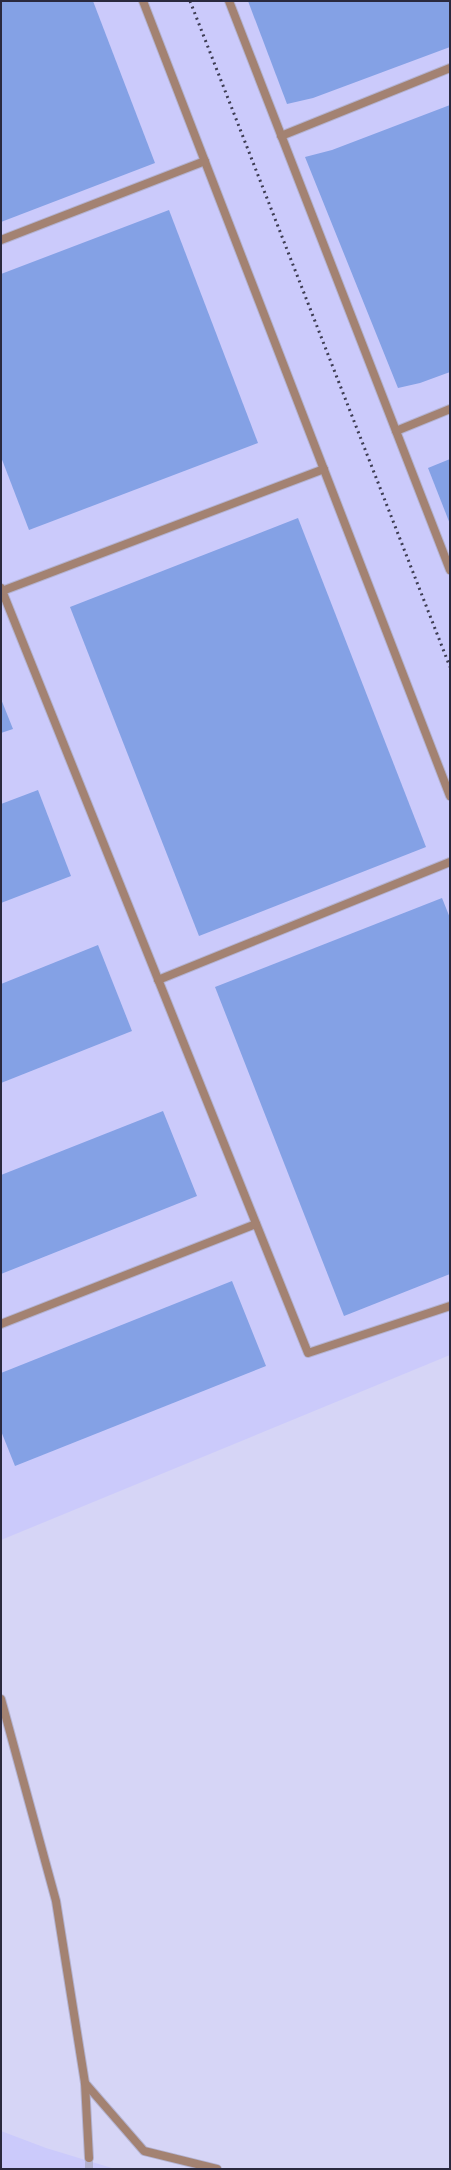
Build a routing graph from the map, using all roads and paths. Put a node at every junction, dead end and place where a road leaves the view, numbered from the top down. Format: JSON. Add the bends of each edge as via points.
{"nodes":[{"id":1,"x":143,"y":1,"type":"edge"},
{"id":2,"x":229,"y":1,"type":"edge"},
{"id":3,"x":450,"y":68,"type":"edge"},
{"id":4,"x":281,"y":136,"type":"junction"},
{"id":5,"x":205,"y":161,"type":"junction"},
{"id":6,"x":1,"y":240,"type":"edge"},
{"id":7,"x":450,"y":409,"type":"edge"},
{"id":8,"x":396,"y":431,"type":"junction"},
{"id":9,"x":324,"y":469,"type":"junction"},
{"id":10,"x":450,"y":570,"type":"edge"},
{"id":11,"x":2,"y":589,"type":"edge"},
{"id":12,"x":450,"y":796,"type":"edge"},
{"id":13,"x":450,"y":862,"type":"edge"},
{"id":14,"x":158,"y":980,"type":"junction"},
{"id":15,"x":256,"y":1224,"type":"junction"},
{"id":16,"x":450,"y":1306,"type":"edge"},
{"id":17,"x":1,"y":1324,"type":"edge"},
{"id":18,"x":1,"y":1699,"type":"edge"},
{"id":19,"x":85,"y":2083,"type":"junction"},
{"id":20,"x":89,"y":2158,"type":"tunnel mouth"},
{"id":21,"x":217,"y":2169,"type":"edge"}],
"edges":[{"from":1,"to":5,"type":"street"},
{"from":2,"to":4,"type":"street"},
{"from":3,"to":4,"type":"street"},
{"from":4,"to":8,"type":"street"},
{"from":5,"to":6,"type":"street"},
{"from":5,"to":9,"type":"street"},
{"from":7,"to":8,"type":"street"},
{"from":8,"to":10,"type":"street"},
{"from":9,"to":11,"type":"street"},
{"from":9,"to":12,"type":"street"},
{"from":11,"to":14,"type":"street"},
{"from":13,"to":14,"type":"street"},
{"from":14,"to":15,"type":"street"},
{"from":15,"to":16,"type":"street","via":[[308,1353]]},
{"from":15,"to":17,"type":"street"},
{"from":18,"to":19,"type":"street","via":[[56,1901]]},
{"from":19,"to":20,"type":"street"},
{"from":19,"to":21,"type":"street","via":[[144,2151]]}]}
